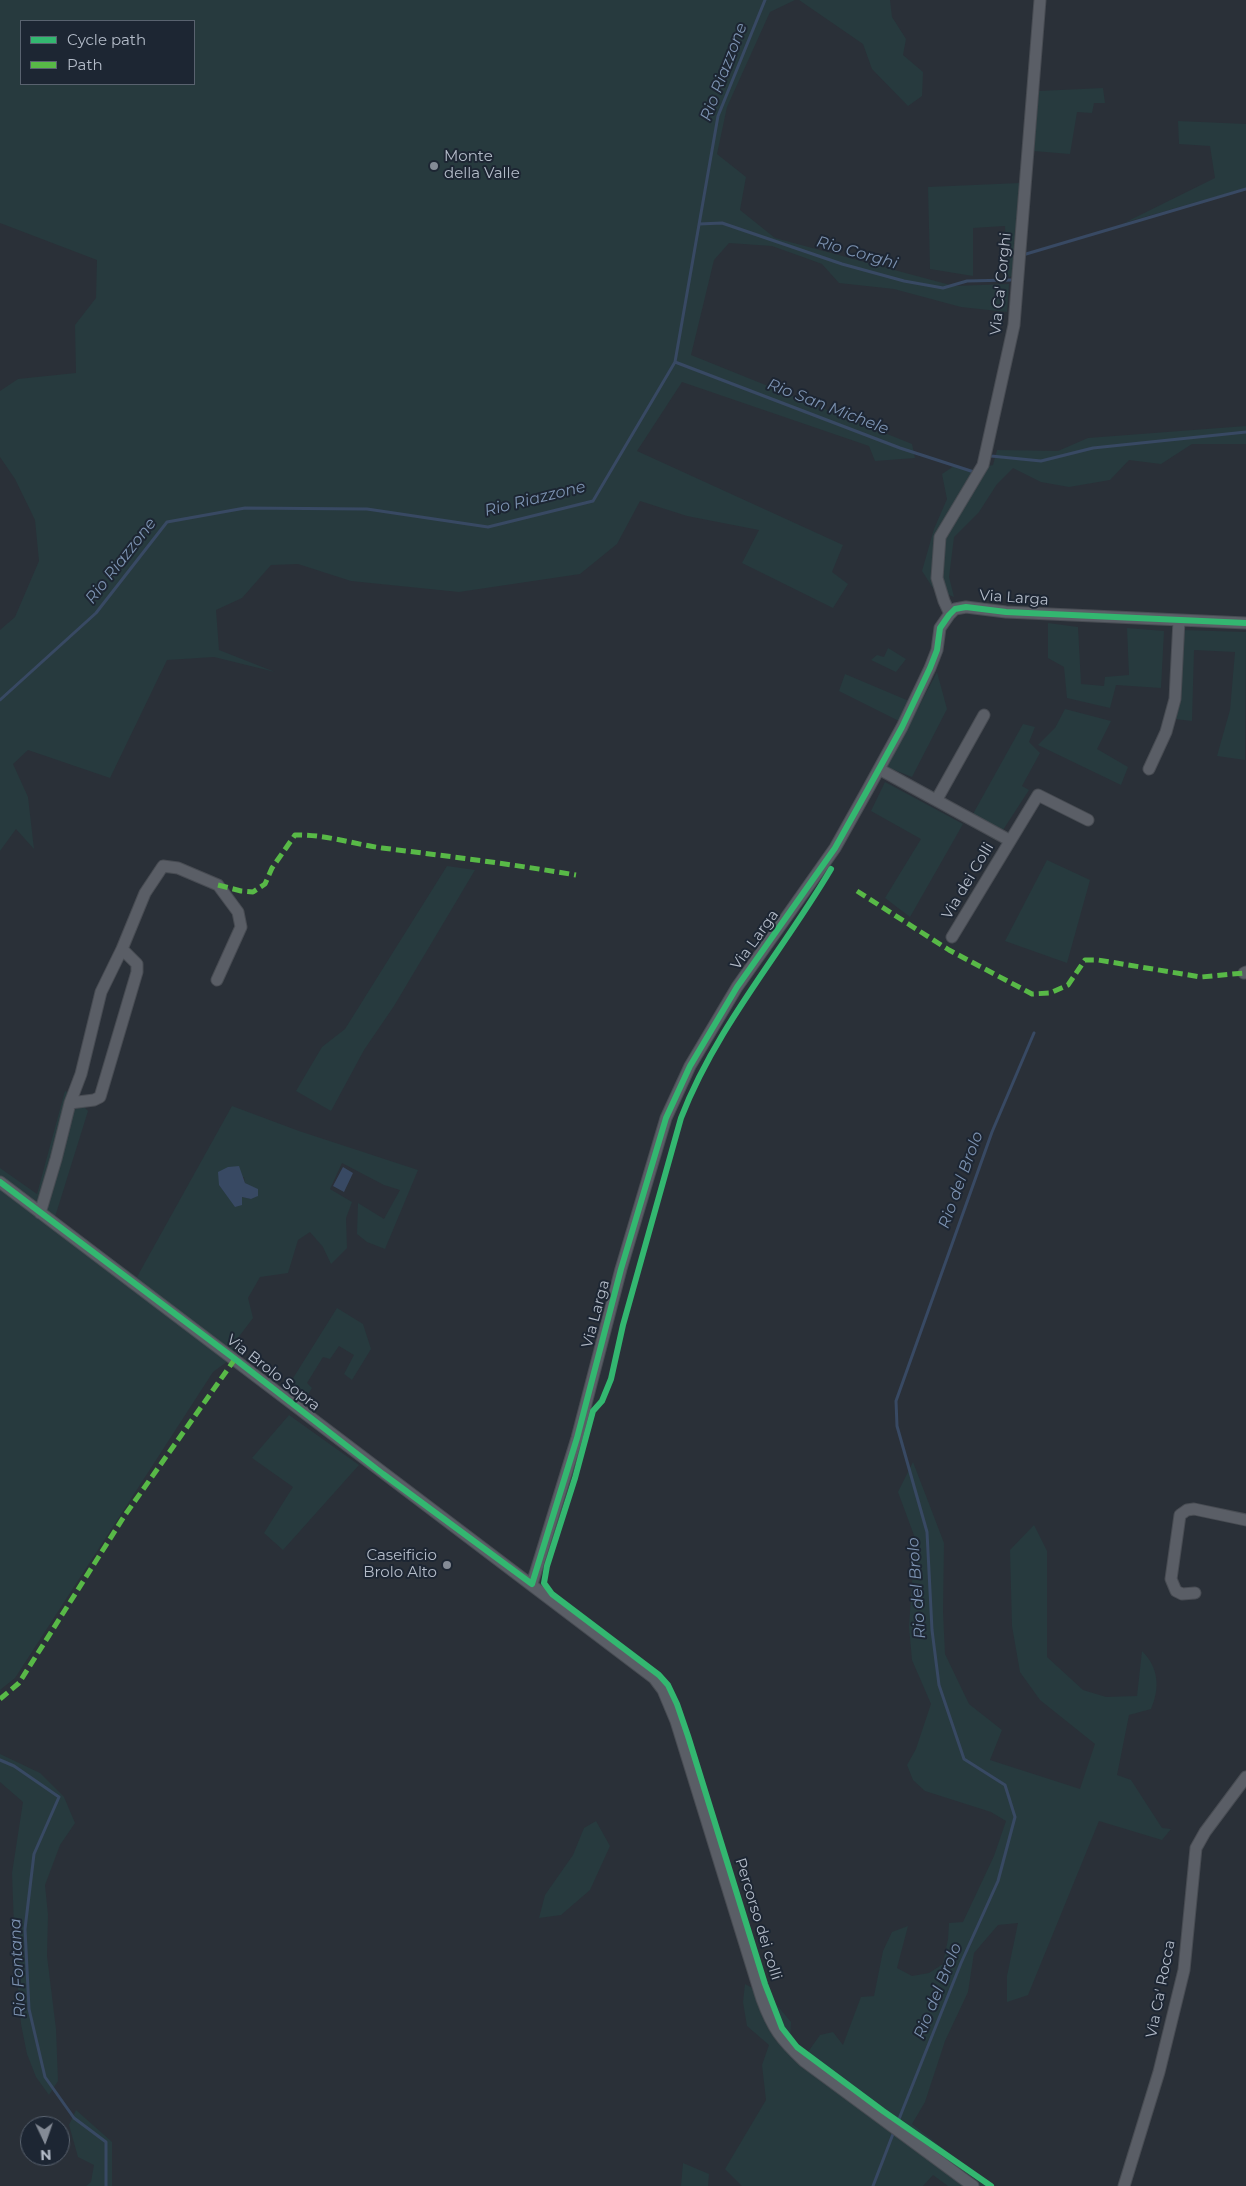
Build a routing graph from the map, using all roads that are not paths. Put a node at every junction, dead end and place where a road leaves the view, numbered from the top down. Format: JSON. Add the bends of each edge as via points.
{"nodes":[{"id":1,"x":1040,"y":0,"type":"edge"},
{"id":2,"x":950,"y":614,"type":"junction"},
{"id":3,"x":1179,"y":620,"type":"junction"},
{"id":4,"x":1246,"y":623,"type":"edge"},
{"id":5,"x":984,"y":714,"type":"dead end"},
{"id":6,"x":879,"y":769,"type":"junction"},
{"id":7,"x":1149,"y":769,"type":"dead end"},
{"id":8,"x":936,"y":799,"type":"junction"},
{"id":9,"x":1088,"y":820,"type":"dead end"},
{"id":10,"x":1009,"y":840,"type":"junction"},
{"id":11,"x":952,"y":937,"type":"dead end"},
{"id":12,"x":122,"y":949,"type":"junction"},
{"id":13,"x":217,"y":980,"type":"dead end"},
{"id":14,"x":70,"y":1103,"type":"junction"},
{"id":15,"x":0,"y":1182,"type":"edge"},
{"id":16,"x":40,"y":1213,"type":"junction"},
{"id":17,"x":1246,"y":1520,"type":"edge"},
{"id":18,"x":532,"y":1584,"type":"junction"},
{"id":19,"x":1195,"y":1592,"type":"dead end"},
{"id":20,"x":1246,"y":1777,"type":"edge"},
{"id":21,"x":973,"y":2186,"type":"edge"},
{"id":22,"x":1124,"y":2186,"type":"edge"}],
"edges":[{"from":1,"to":2,"type":"street","name":"Via Ca' Corghi","via":[[1014,325],[983,465],[940,537],[937,578]]},
{"from":2,"to":3,"type":"street","name":"Via Larga","via":[[966,607],[1006,612]]},
{"from":2,"to":6,"type":"street","name":"Via Larga","via":[[940,628],[937,650],[926,676]]},
{"from":3,"to":4,"type":"street","name":"Via Larga"},
{"from":3,"to":7,"type":"street","via":[[1175,698],[1166,732]]},
{"from":5,"to":8,"type":"street"},
{"from":6,"to":8,"type":"street","name":"Via dei Colli"},
{"from":6,"to":18,"type":"street","name":"Via Larga","via":[[835,848],[732,995],[690,1066],[666,1118],[620,1269],[577,1438]]},
{"from":8,"to":10,"type":"street","name":"Via dei Colli"},
{"from":9,"to":10,"type":"street","name":"Via dei Colli","via":[[1038,795]]},
{"from":10,"to":11,"type":"street","name":"Via dei Colli"},
{"from":12,"to":13,"type":"street","via":[[145,893],[163,866],[178,868],[218,885],[238,912],[241,927]]},
{"from":12,"to":14,"type":"street","via":[[101,992],[81,1074]]},
{"from":12,"to":14,"type":"street","via":[[138,964],[138,972],[100,1097]]},
{"from":14,"to":16,"type":"street"},
{"from":15,"to":16,"type":"street","name":"Via Brolo Sopra"},
{"from":16,"to":18,"type":"street","name":"Via Brolo Sopra"},
{"from":17,"to":19,"type":"street","via":[[1194,1509],[1180,1516],[1171,1579],[1176,1591],[1182,1594]]},
{"from":18,"to":21,"type":"street","name":"Via Brolo Sopra","via":[[643,1669],[663,1690],[676,1721],[774,2029],[804,2061]]},
{"from":20,"to":22,"type":"street","name":"Via Ca' Rocca","via":[[1204,1832],[1196,1848],[1184,1970],[1159,2072]]}]}
